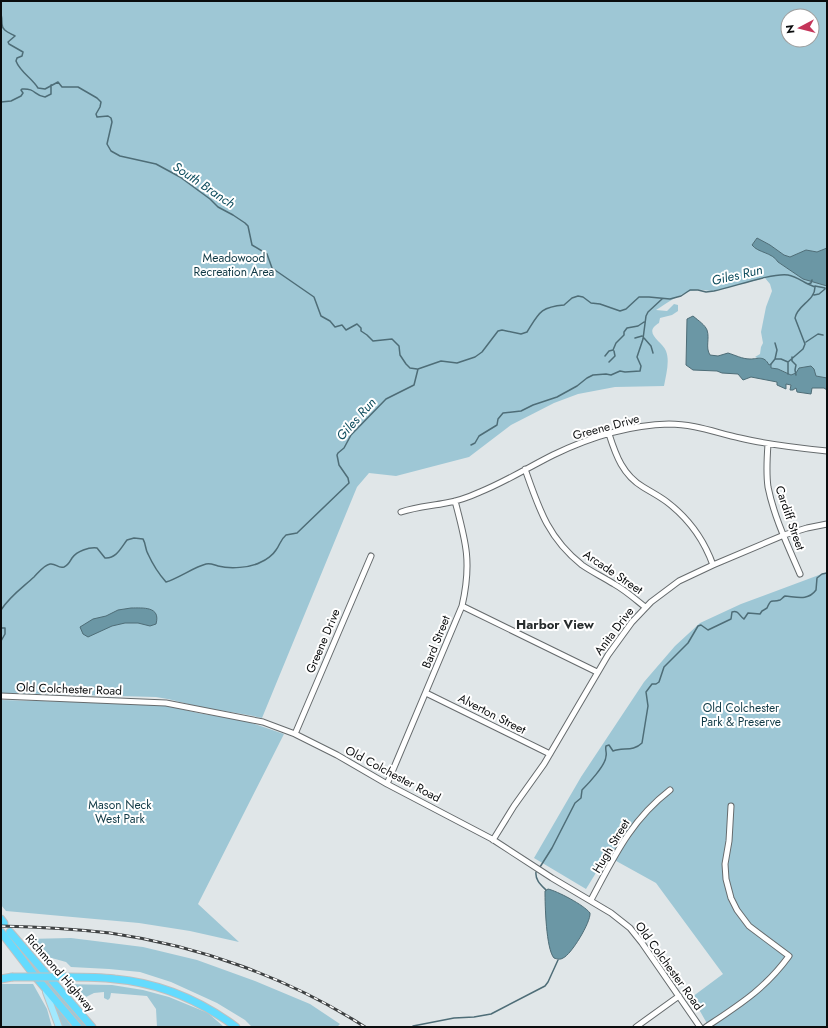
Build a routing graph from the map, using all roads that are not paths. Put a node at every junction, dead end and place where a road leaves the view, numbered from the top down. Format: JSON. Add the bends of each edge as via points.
{"nodes":[{"id":1,"x":610,"y":434,"type":"junction"},
{"id":2,"x":768,"y":444,"type":"junction"},
{"id":3,"x":827,"y":451,"type":"edge"},
{"id":4,"x":525,"y":469,"type":"junction"},
{"id":5,"x":455,"y":501,"type":"junction"},
{"id":6,"x":401,"y":512,"type":"dead end"},
{"id":7,"x":827,"y":524,"type":"edge"},
{"id":8,"x":784,"y":535,"type":"junction"},
{"id":9,"x":371,"y":556,"type":"dead end"},
{"id":10,"x":713,"y":565,"type":"junction"},
{"id":11,"x":800,"y":574,"type":"dead end"},
{"id":12,"x":462,"y":606,"type":"junction"},
{"id":13,"x":645,"y":608,"type":"junction"},
{"id":14,"x":597,"y":672,"type":"junction"},
{"id":15,"x":426,"y":693,"type":"junction"},
{"id":16,"x":1,"y":696,"type":"edge"},
{"id":17,"x":295,"y":734,"type":"junction"},
{"id":18,"x":550,"y":754,"type":"junction"},
{"id":19,"x":388,"y":784,"type":"junction"},
{"id":20,"x":670,"y":790,"type":"dead end"},
{"id":21,"x":731,"y":806,"type":"dead end"},
{"id":22,"x":493,"y":840,"type":"junction"},
{"id":23,"x":591,"y":900,"type":"junction"},
{"id":24,"x":1,"y":932,"type":"edge"},
{"id":25,"x":10,"y":932,"type":"dead end"},
{"id":26,"x":1,"y":978,"type":"edge"},
{"id":27,"x":44,"y":987,"type":"junction"},
{"id":28,"x":679,"y":996,"type":"junction"},
{"id":29,"x":80,"y":1014,"type":"junction"},
{"id":30,"x":59,"y":1027,"type":"edge"},
{"id":31,"x":78,"y":1027,"type":"edge"},
{"id":32,"x":92,"y":1027,"type":"edge"},
{"id":33,"x":95,"y":1027,"type":"edge"},
{"id":34,"x":236,"y":1027,"type":"edge"},
{"id":35,"x":636,"y":1027,"type":"edge"},
{"id":36,"x":700,"y":1027,"type":"edge"},
{"id":37,"x":706,"y":1027,"type":"edge"}],
"edges":[{"from":1,"to":2,"type":"street","name":"Greene Drive","via":[[671,424],[697,427]]},
{"from":1,"to":4,"type":"street","name":"Greene Drive","via":[[566,449]]},
{"from":1,"to":10,"type":"street","via":[[616,456],[624,470],[686,519],[704,544]]},
{"from":2,"to":3,"type":"street","name":"Greene Drive"},
{"from":2,"to":8,"type":"street","name":"Cardiff Street","via":[[768,487]]},
{"from":4,"to":5,"type":"street","name":"Greene Drive","via":[[481,492]]},
{"from":4,"to":13,"type":"street","name":"Arcade Street","via":[[543,517],[560,545],[583,566],[624,590]]},
{"from":5,"to":6,"type":"street","name":"Greene Drive"},
{"from":5,"to":12,"type":"street","name":"Bard Street","via":[[468,556]]},
{"from":7,"to":8,"type":"street","name":"Anita Drive"},
{"from":8,"to":10,"type":"street","name":"Anita Drive"},
{"from":8,"to":11,"type":"street","name":"Cardiff Street"},
{"from":9,"to":17,"type":"street","name":"Greene Drive"},
{"from":10,"to":13,"type":"street","name":"Anita Drive","via":[[679,581]]},
{"from":12,"to":14,"type":"street"},
{"from":12,"to":15,"type":"street","name":"Bard Street"},
{"from":13,"to":14,"type":"street","name":"Anita Drive","via":[[621,636]]},
{"from":14,"to":18,"type":"street","name":"Anita Drive"},
{"from":15,"to":18,"type":"street","name":"Alverton Street"},
{"from":15,"to":19,"type":"street","name":"Bard Street"},
{"from":16,"to":17,"type":"street","name":"Old Colchester Road","via":[[166,702],[263,722]]},
{"from":17,"to":19,"type":"street","name":"Old Colchester Road"},
{"from":18,"to":22,"type":"street","name":"Anita Drive"},
{"from":19,"to":22,"type":"street","name":"Old Colchester Road"},
{"from":20,"to":23,"type":"street","name":"Hugh Street","via":[[650,807],[632,828]]},
{"from":21,"to":37,"type":"street","via":[[725,872],[731,898],[749,926],[789,956],[755,994]]},
{"from":22,"to":23,"type":"street","name":"Old Colchester Road"},
{"from":23,"to":28,"type":"street","name":"Old Colchester Road","via":[[621,920],[637,936]]},
{"from":24,"to":27,"type":"highway","name":"Richmond Highway"},
{"from":25,"to":29,"type":"highway","name":"Richmond Highway"},
{"from":26,"to":34,"type":"highway","bridge":true,"via":[[115,978],[156,987],[198,1003]]},
{"from":27,"to":30,"type":"main road","name":"Richmond Highway"},
{"from":27,"to":31,"type":"highway"},
{"from":28,"to":35,"type":"street"},
{"from":28,"to":36,"type":"street","name":"Old Colchester Road"},
{"from":29,"to":32,"type":"highway"},
{"from":29,"to":33,"type":"main road","name":"Richmond Highway"}]}
